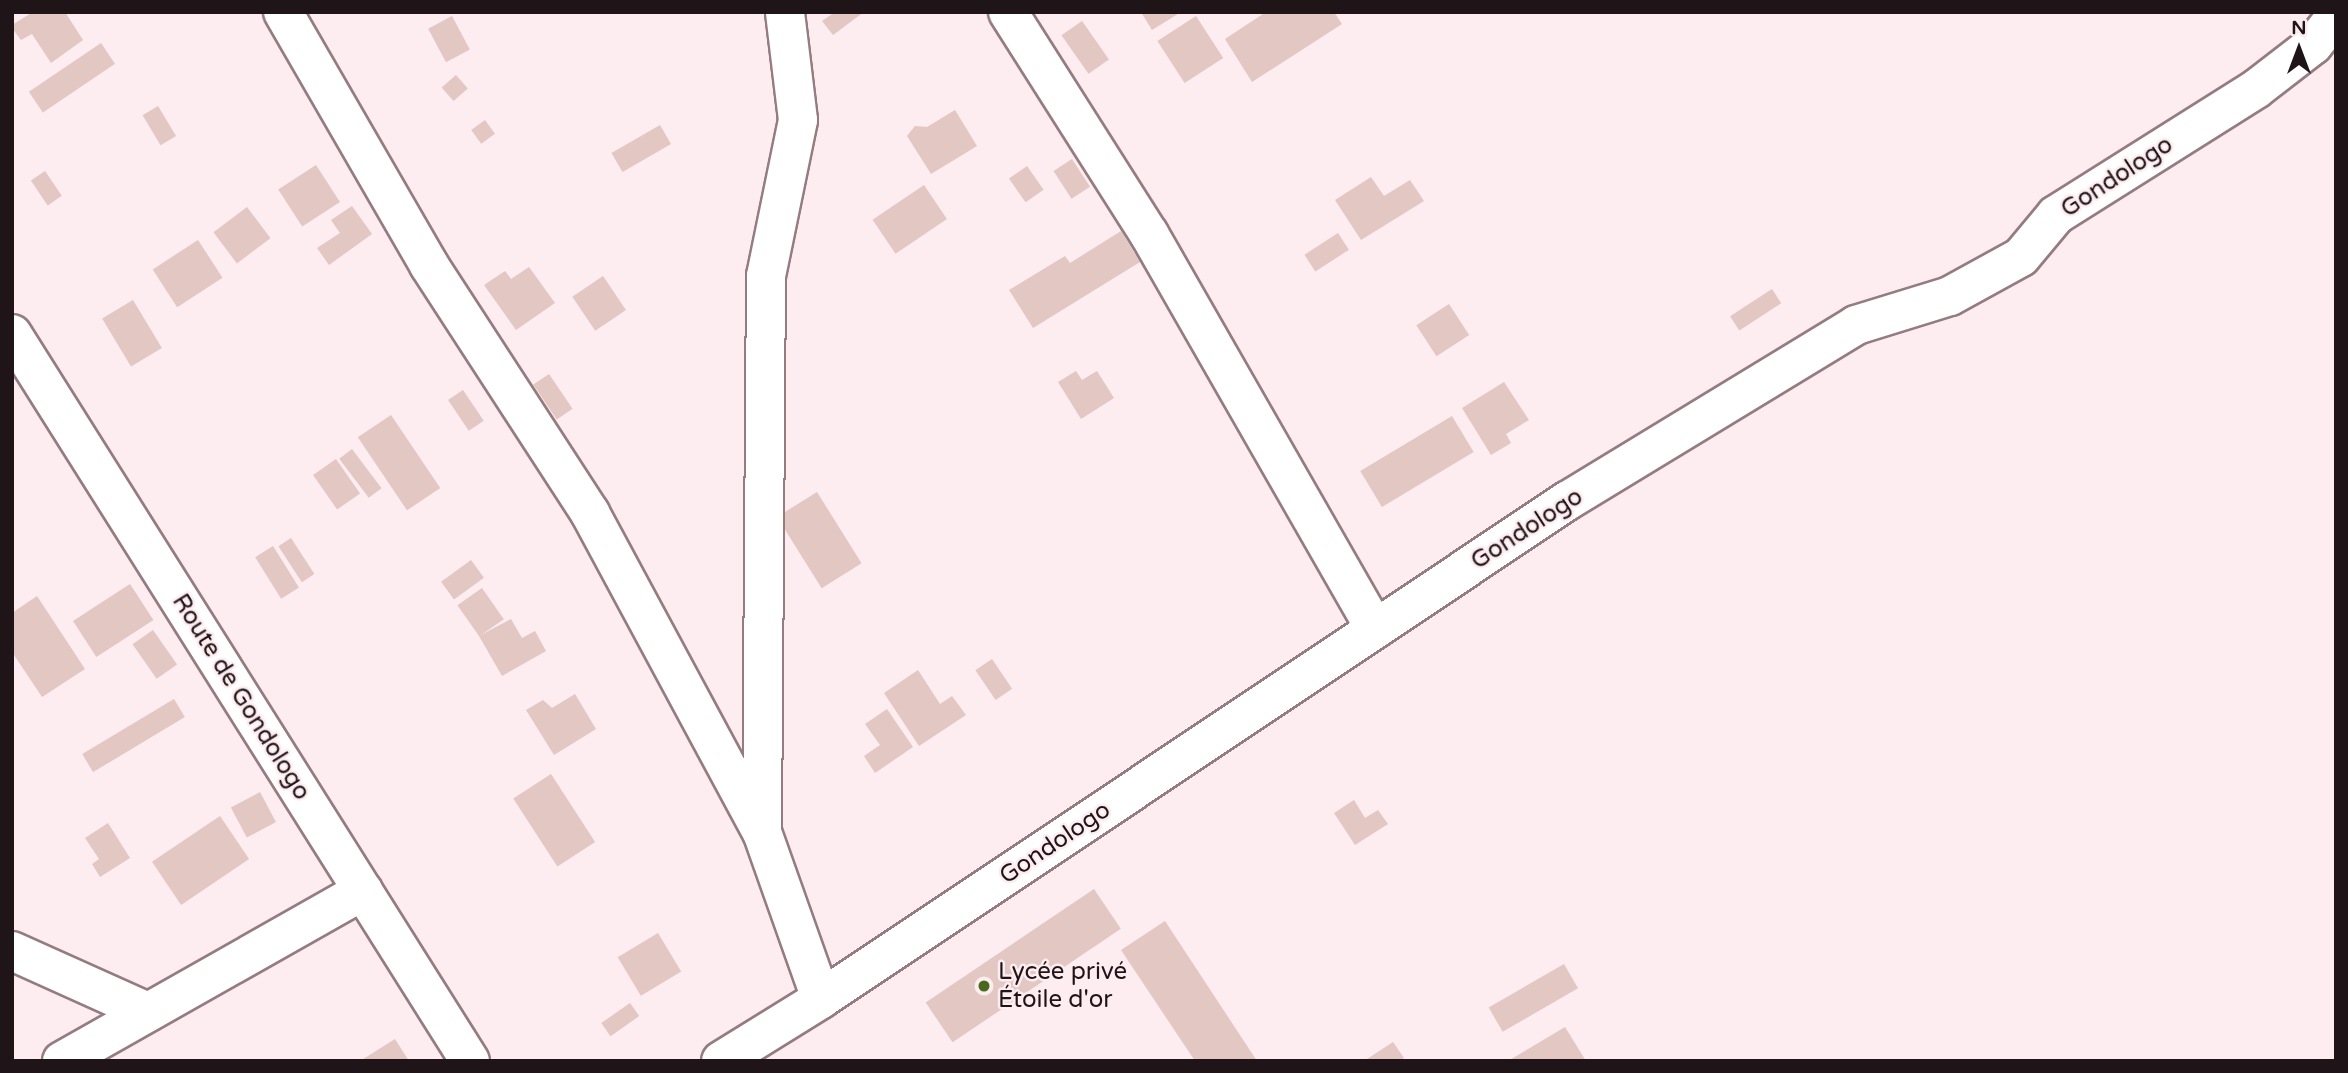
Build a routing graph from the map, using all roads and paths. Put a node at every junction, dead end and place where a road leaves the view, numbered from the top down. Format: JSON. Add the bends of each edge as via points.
{"nodes":[{"id":1,"x":284,"y":12,"type":"edge"},
{"id":2,"x":785,"y":12,"type":"edge"},
{"id":3,"x":1008,"y":12,"type":"edge"},
{"id":4,"x":2336,"y":17,"type":"edge"},
{"id":5,"x":12,"y":334,"type":"edge"},
{"id":6,"x":1375,"y":629,"type":"junction"},
{"id":7,"x":762,"y":832,"type":"junction"},
{"id":8,"x":363,"y":891,"type":"junction"},
{"id":9,"x":12,"y":951,"type":"edge"},
{"id":10,"x":821,"y":999,"type":"junction"},
{"id":11,"x":148,"y":1012,"type":"junction"},
{"id":12,"x":62,"y":1061,"type":"edge"},
{"id":13,"x":470,"y":1061,"type":"edge"},
{"id":14,"x":721,"y":1061,"type":"edge"}],
"edges":[{"from":1,"to":7,"type":"street","via":[[429,265],[590,513]]},
{"from":2,"to":7,"type":"street","via":[[798,120],[766,276]]},
{"from":3,"to":6,"type":"street","via":[[1149,234]]},
{"from":4,"to":6,"type":"street","name":"Gondologo","via":[[2314,46],[2256,89],[2056,215],[2021,257],[1950,296],[1856,325],[1567,501]]},
{"from":5,"to":8,"type":"street","name":"Route de Gondologo"},
{"from":6,"to":10,"type":"street","name":"Gondologo"},
{"from":7,"to":10,"type":"street"},
{"from":8,"to":11,"type":"street"},
{"from":8,"to":13,"type":"street","name":"Route de Gondologo"},
{"from":9,"to":11,"type":"street"},
{"from":10,"to":14,"type":"street","name":"Gondologo"},
{"from":11,"to":12,"type":"street"}]}
